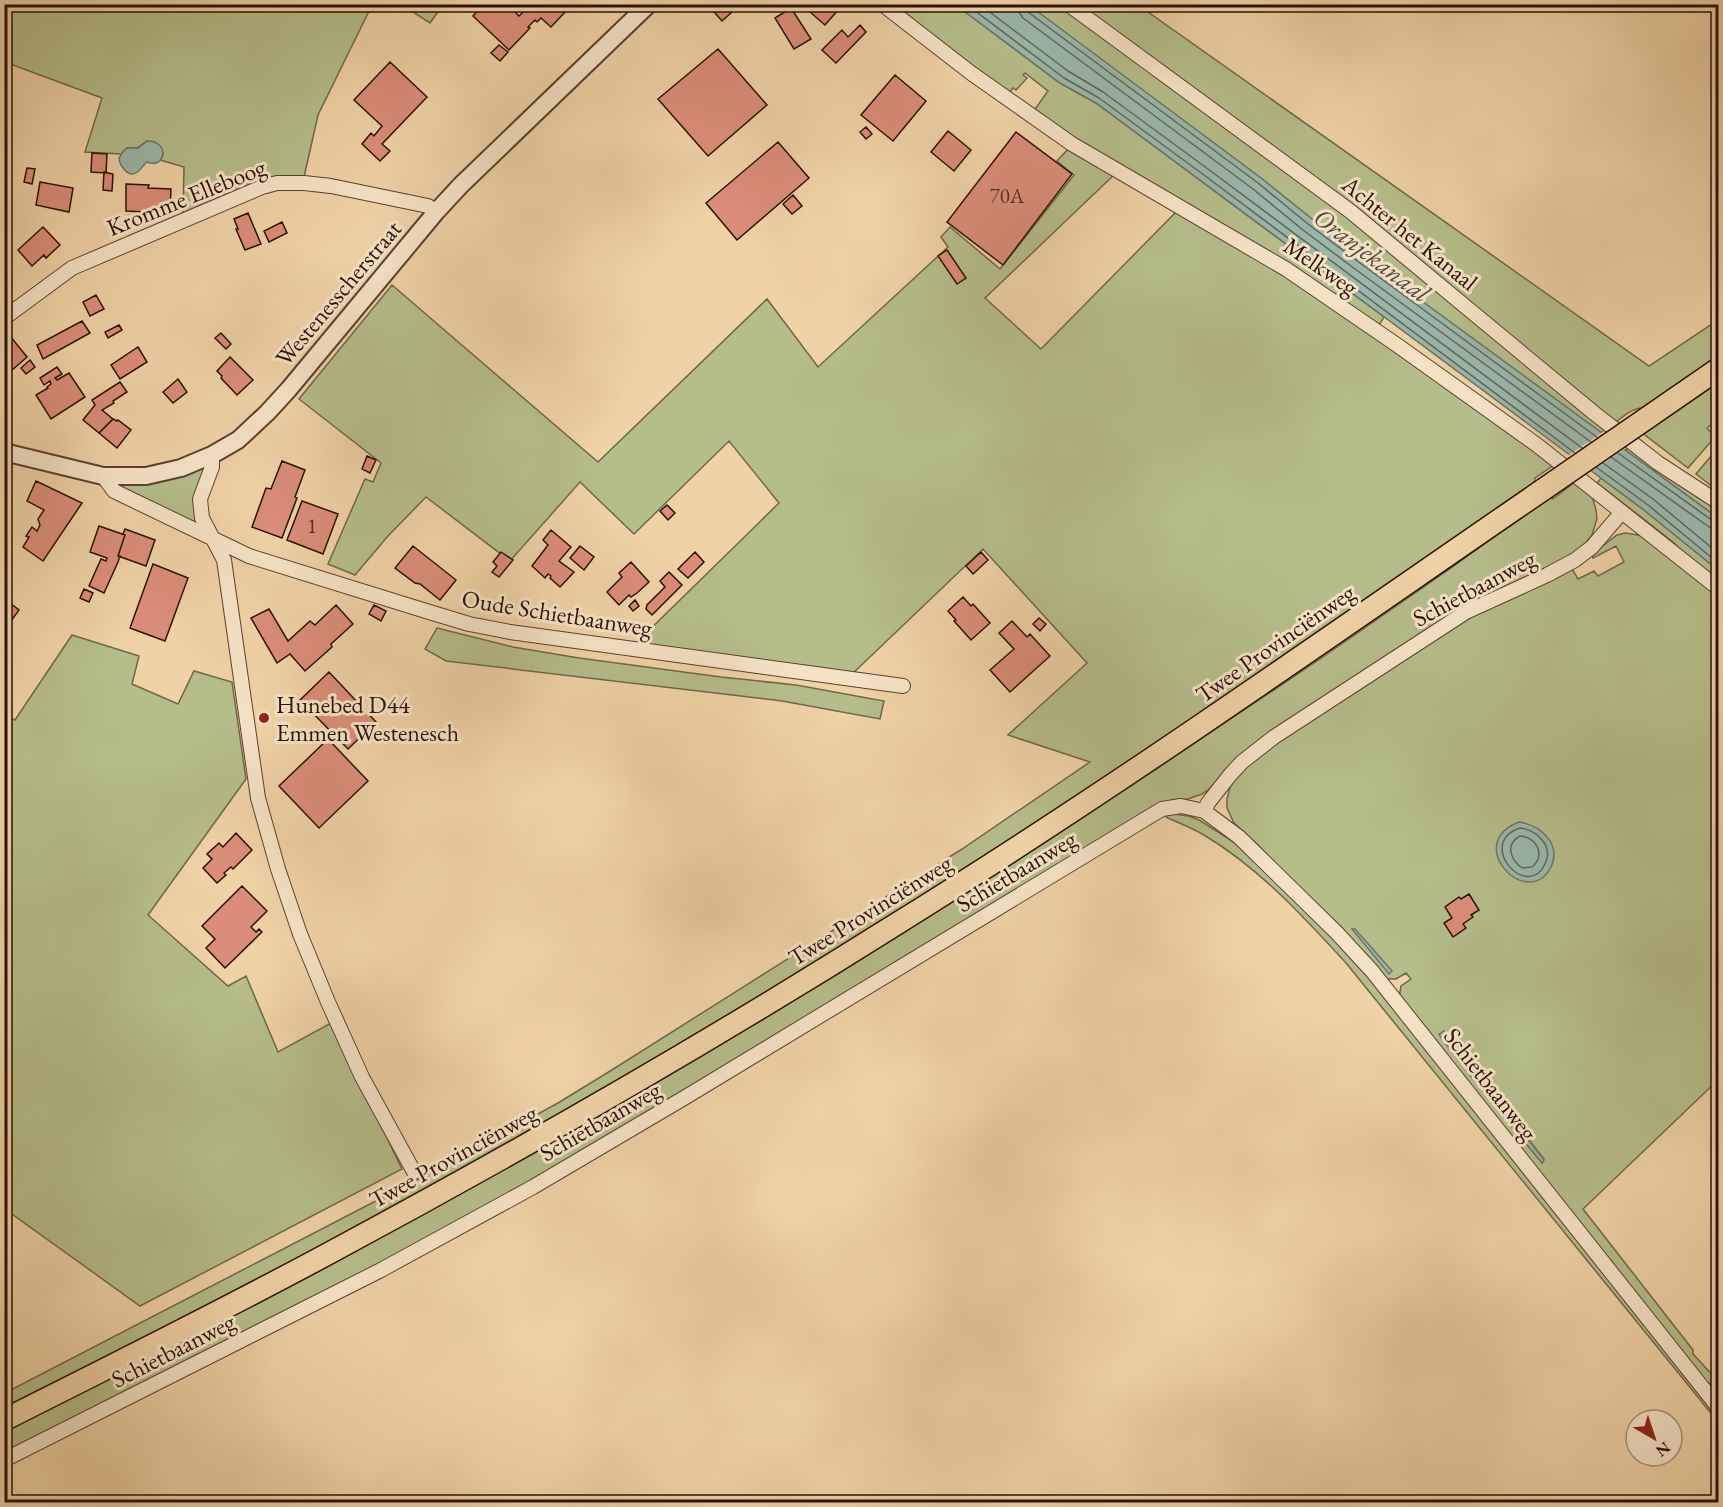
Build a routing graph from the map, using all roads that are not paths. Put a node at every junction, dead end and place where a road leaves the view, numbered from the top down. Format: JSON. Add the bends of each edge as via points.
{"nodes":[{"id":1,"x":649,"y":4,"type":"edge"},
{"id":2,"x":882,"y":4,"type":"edge"},
{"id":3,"x":1068,"y":4,"type":"edge"},
{"id":4,"x":436,"y":212,"type":"junction"},
{"id":5,"x":4,"y":318,"type":"edge"},
{"id":6,"x":1719,"y":369,"type":"edge"},
{"id":7,"x":4,"y":452,"type":"edge"},
{"id":8,"x":212,"y":455,"type":"junction"},
{"id":9,"x":103,"y":476,"type":"junction"},
{"id":10,"x":1719,"y":502,"type":"edge"},
{"id":11,"x":1622,"y":512,"type":"junction"},
{"id":12,"x":214,"y":540,"type":"junction"},
{"id":13,"x":1719,"y":588,"type":"edge"},
{"id":14,"x":903,"y":686,"type":"dead end"},
{"id":15,"x":1204,"y":811,"type":"junction"},
{"id":16,"x":414,"y":1172,"type":"dead end"},
{"id":17,"x":1719,"y":1407,"type":"edge"},
{"id":18,"x":4,"y":1420,"type":"edge"},
{"id":19,"x":4,"y":1460,"type":"edge"}],
"edges":[{"from":1,"to":4,"type":"street","name":"Westenesscherstraat"},
{"from":2,"to":11,"type":"street","name":"Melkweg","via":[[1072,144],[1286,268],[1537,445]]},
{"from":3,"to":10,"type":"street","name":"Achter het Kanaal","via":[[1350,211],[1658,463]]},
{"from":4,"to":5,"type":"street","name":"Kromme Elleboog","via":[[428,206],[331,186],[277,183],[72,268]]},
{"from":4,"to":8,"type":"street","name":"Westenesscherstraat","via":[[289,389],[238,440]]},
{"from":6,"to":18,"type":"main road","name":"Twee Provinciënweg","bridge":true,"via":[[1105,789],[895,926],[605,1100],[429,1199]]},
{"from":7,"to":9,"type":"street","name":"Westenesscherstraat"},
{"from":8,"to":9,"type":"street","name":"Westenesscherstraat","via":[[146,476]]},
{"from":8,"to":12,"type":"street","via":[[212,467],[200,499],[202,518]]},
{"from":9,"to":12,"type":"street","name":"Oude Schietbaanweg","via":[[114,491]]},
{"from":11,"to":13,"type":"street","name":"Melkweg"},
{"from":11,"to":15,"type":"street","name":"Schietbaanweg","via":[[1592,547],[1575,560],[1466,612],[1274,737],[1242,762]]},
{"from":12,"to":14,"type":"street","name":"Oude Schietbaanweg","via":[[268,563],[491,629]]},
{"from":12,"to":16,"type":"street","via":[[224,560],[258,798],[278,869],[328,1002],[362,1077]]},
{"from":15,"to":17,"type":"street","name":"Schietbaanweg","via":[[1239,837],[1372,971]]},
{"from":15,"to":19,"type":"street","name":"Schietbaanweg","via":[[1181,806],[1162,809],[533,1187],[381,1270]]}]}
